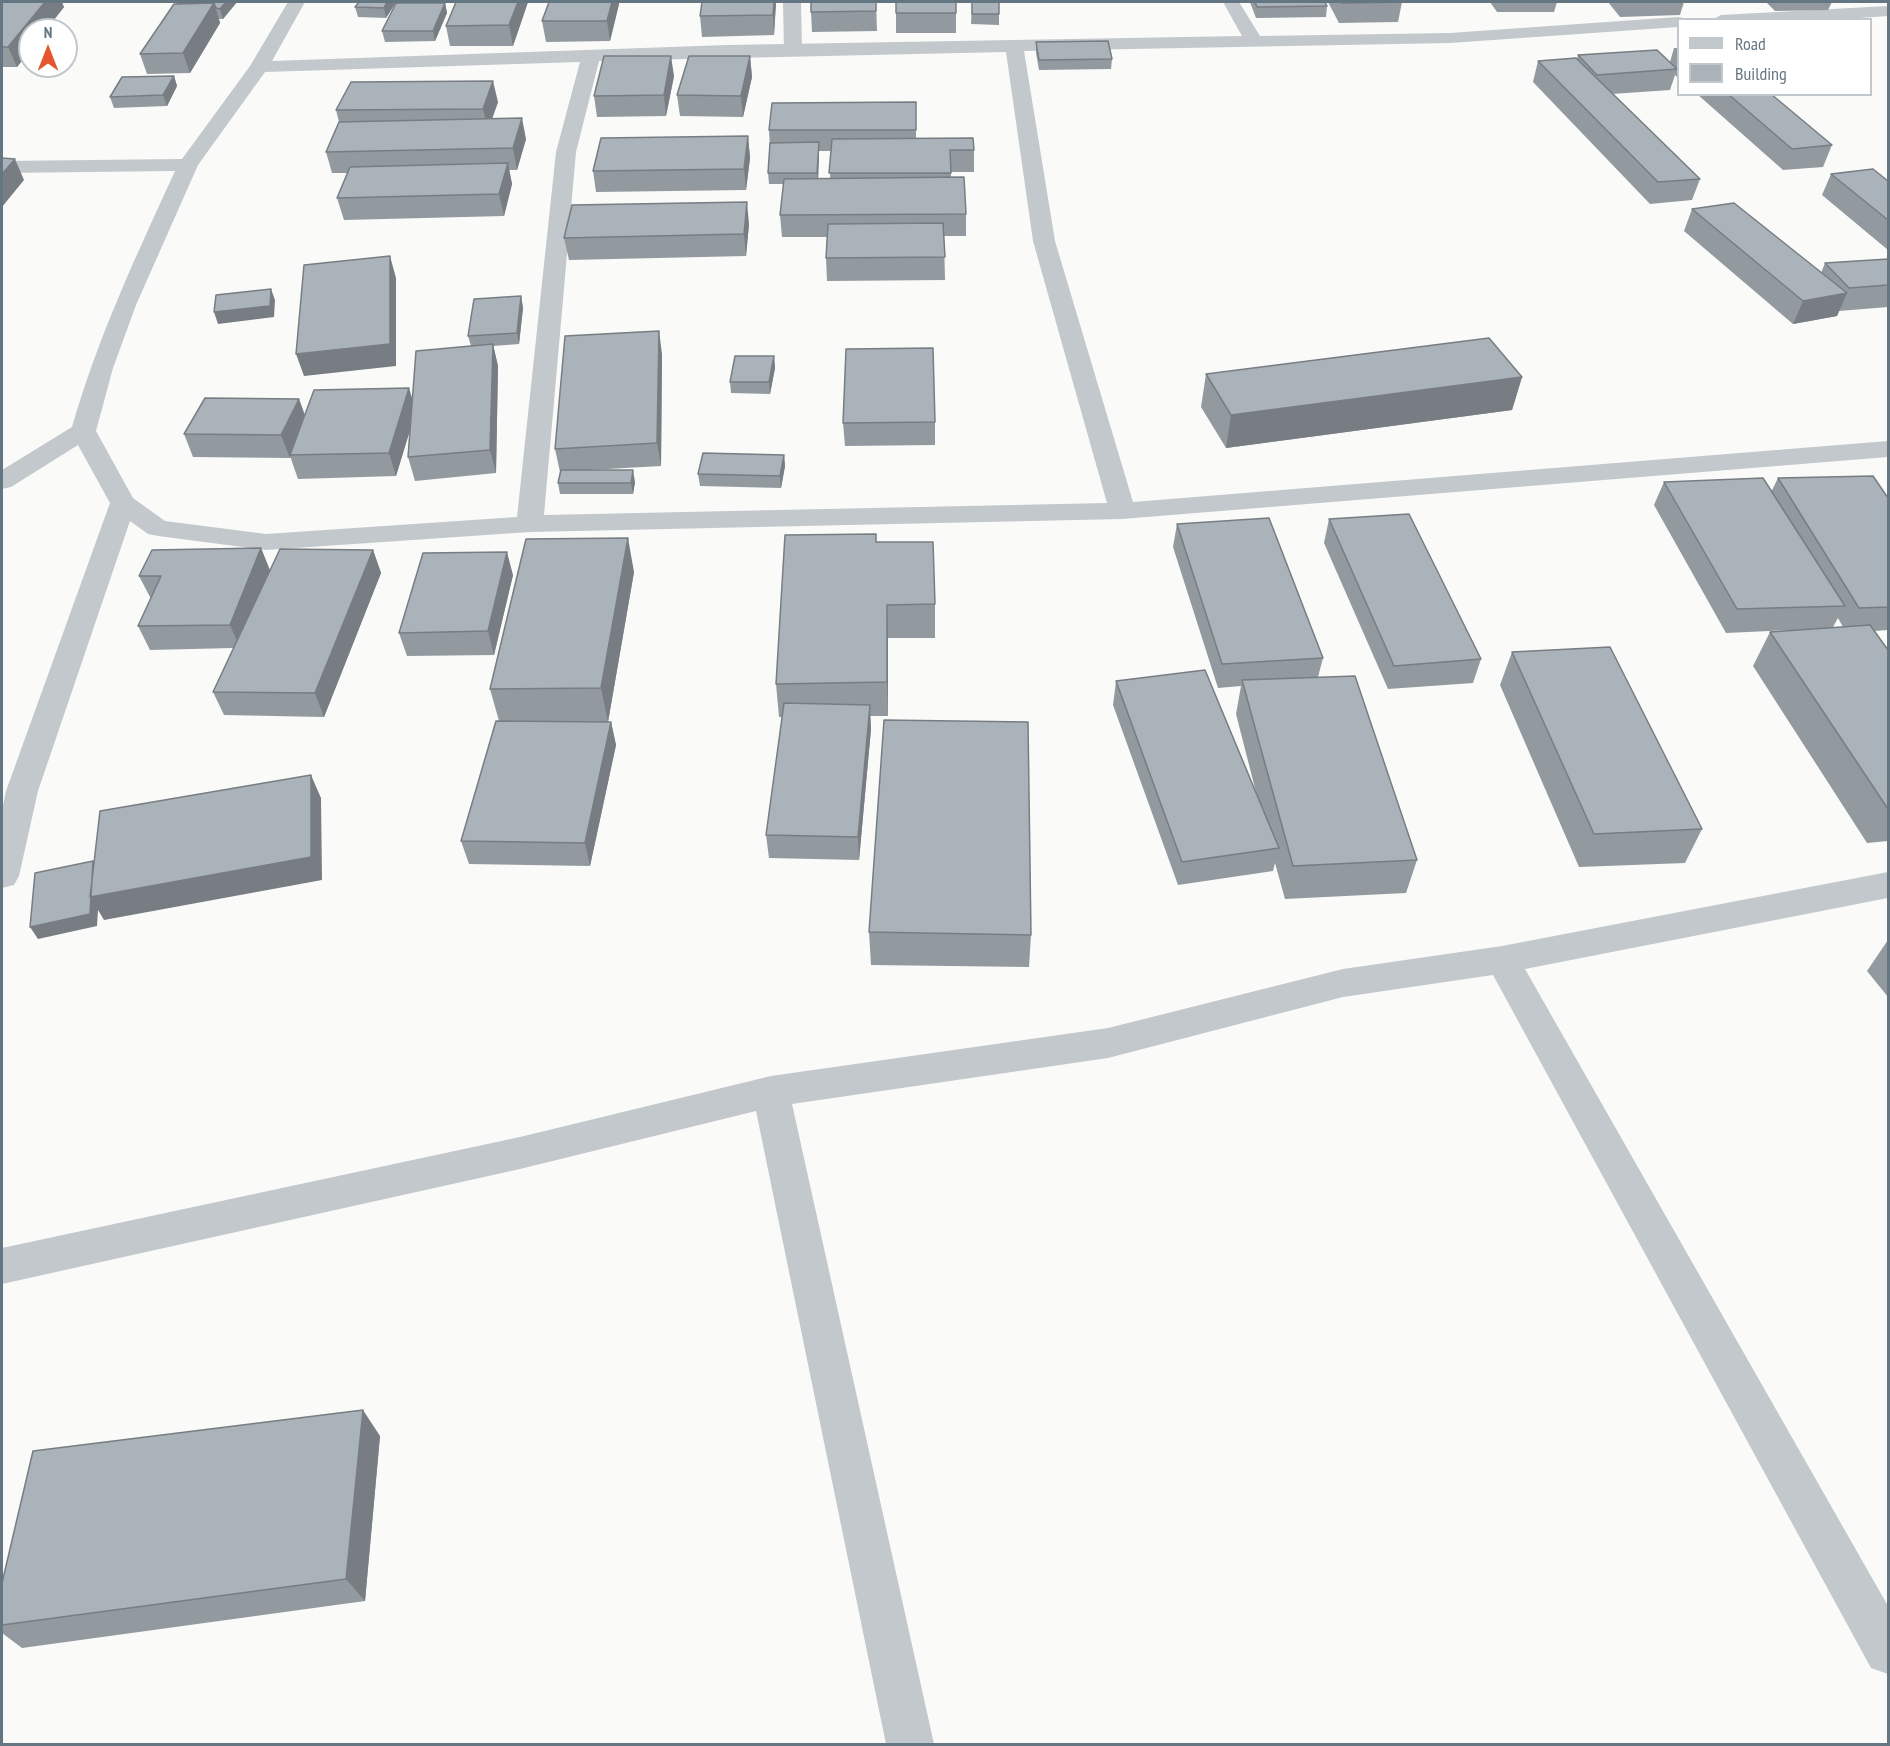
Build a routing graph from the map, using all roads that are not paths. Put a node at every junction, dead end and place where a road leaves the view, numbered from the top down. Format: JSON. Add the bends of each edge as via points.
{"nodes":[{"id":1,"x":296,"y":2,"type":"edge"},
{"id":2,"x":792,"y":2,"type":"edge"},
{"id":3,"x":1231,"y":2,"type":"edge"},
{"id":4,"x":1579,"y":10,"type":"dead end"},
{"id":5,"x":1888,"y":11,"type":"edge"},
{"id":6,"x":1758,"y":18,"type":"edge"},
{"id":7,"x":1677,"y":22,"type":"edge"},
{"id":8,"x":1592,"y":28,"type":"junction"},
{"id":9,"x":1253,"y":40,"type":"junction"},
{"id":10,"x":1014,"y":45,"type":"junction"},
{"id":11,"x":793,"y":50,"type":"junction"},
{"id":12,"x":591,"y":55,"type":"junction"},
{"id":13,"x":259,"y":67,"type":"junction"},
{"id":14,"x":188,"y":165,"type":"junction"},
{"id":15,"x":2,"y":167,"type":"edge"},
{"id":16,"x":83,"y":431,"type":"junction"},
{"id":17,"x":1888,"y":449,"type":"edge"},
{"id":18,"x":2,"y":481,"type":"edge"},
{"id":19,"x":123,"y":503,"type":"junction"},
{"id":20,"x":1122,"y":511,"type":"junction"},
{"id":21,"x":530,"y":524,"type":"junction"},
{"id":22,"x":2,"y":876,"type":"edge"},
{"id":23,"x":1888,"y":885,"type":"edge"},
{"id":24,"x":1502,"y":960,"type":"junction"},
{"id":25,"x":771,"y":1092,"type":"junction"},
{"id":26,"x":2,"y":1266,"type":"edge"},
{"id":27,"x":1888,"y":1651,"type":"edge"},
{"id":28,"x":910,"y":1744,"type":"edge"}],
"edges":[{"from":1,"to":13,"type":"street"},
{"from":2,"to":11,"type":"street"},
{"from":3,"to":9,"type":"street"},
{"from":4,"to":8,"type":"street"},
{"from":5,"to":6,"type":"street"},
{"from":7,"to":8,"type":"street"},
{"from":8,"to":9,"type":"street","via":[[1450,38]]},
{"from":9,"to":10,"type":"street"},
{"from":10,"to":11,"type":"street"},
{"from":10,"to":20,"type":"street","via":[[1044,241]]},
{"from":11,"to":12,"type":"street"},
{"from":12,"to":13,"type":"street"},
{"from":12,"to":21,"type":"street","via":[[566,152]]},
{"from":13,"to":14,"type":"street"},
{"from":14,"to":15,"type":"street"},
{"from":14,"to":16,"type":"street","via":[[125,305]]},
{"from":16,"to":18,"type":"street"},
{"from":16,"to":19,"type":"street"},
{"from":17,"to":20,"type":"street"},
{"from":19,"to":21,"type":"street","via":[[158,528],[266,542]]},
{"from":19,"to":22,"type":"street","via":[[22,791]]},
{"from":20,"to":21,"type":"street"},
{"from":23,"to":24,"type":"street"},
{"from":24,"to":25,"type":"street","via":[[1343,983],[1108,1043]]},
{"from":24,"to":27,"type":"street"},
{"from":25,"to":26,"type":"street","via":[[520,1153]]},
{"from":25,"to":28,"type":"street"}]}
